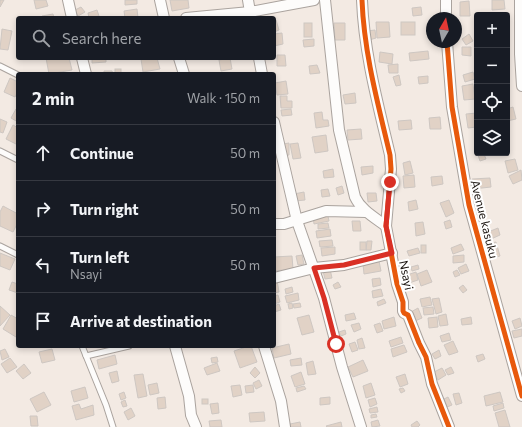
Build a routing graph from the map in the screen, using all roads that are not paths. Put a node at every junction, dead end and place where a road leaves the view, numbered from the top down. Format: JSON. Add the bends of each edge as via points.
{"nodes":[{"id":1,"x":68,"y":0,"type":"edge"},
{"id":2,"x":160,"y":0,"type":"edge"},
{"id":3,"x":248,"y":0,"type":"edge"},
{"id":4,"x":314,"y":0,"type":"edge"},
{"id":5,"x":325,"y":0,"type":"edge"},
{"id":6,"x":362,"y":0,"type":"edge"},
{"id":7,"x":446,"y":0,"type":"edge"},
{"id":8,"x":520,"y":0,"type":"edge"},
{"id":9,"x":446,"y":12,"type":"edge"},
{"id":10,"x":250,"y":15,"type":"edge"},
{"id":11,"x":72,"y":16,"type":"edge"},
{"id":12,"x":164,"y":16,"type":"edge"},
{"id":13,"x":229,"y":16,"type":"edge"},
{"id":14,"x":447,"y":48,"type":"edge"},
{"id":15,"x":82,"y":60,"type":"edge"},
{"id":16,"x":180,"y":60,"type":"edge"},
{"id":17,"x":259,"y":60,"type":"edge"},
{"id":18,"x":0,"y":66,"type":"edge"},
{"id":19,"x":86,"y":72,"type":"edge"},
{"id":20,"x":183,"y":72,"type":"edge"},
{"id":21,"x":262,"y":72,"type":"edge"},
{"id":22,"x":16,"y":74,"type":"edge"},
{"id":23,"x":522,"y":86,"type":"edge"},
{"id":24,"x":276,"y":131,"type":"edge"},
{"id":25,"x":0,"y":151,"type":"edge"},
{"id":26,"x":16,"y":159,"type":"edge"},
{"id":27,"x":366,"y":212,"type":"junction"},
{"id":28,"x":297,"y":221,"type":"junction"},
{"id":29,"x":276,"y":224,"type":"edge"},
{"id":30,"x":386,"y":226,"type":"junction"},
{"id":31,"x":0,"y":246,"type":"edge"},
{"id":32,"x":392,"y":253,"type":"junction"},
{"id":33,"x":16,"y":254,"type":"edge"},
{"id":34,"x":314,"y":268,"type":"junction"},
{"id":35,"x":276,"y":278,"type":"edge"},
{"id":36,"x":83,"y":348,"type":"edge"},
{"id":37,"x":120,"y":348,"type":"edge"},
{"id":38,"x":176,"y":348,"type":"edge"},
{"id":39,"x":265,"y":348,"type":"edge"},
{"id":40,"x":86,"y":356,"type":"junction"},
{"id":41,"x":522,"y":396,"type":"edge"},
{"id":42,"x":113,"y":427,"type":"edge"},
{"id":43,"x":196,"y":427,"type":"edge"},
{"id":44,"x":285,"y":427,"type":"edge"},
{"id":45,"x":361,"y":427,"type":"edge"},
{"id":46,"x":449,"y":427,"type":"edge"}],
"edges":[{"from":1,"to":11,"type":"street"},
{"from":2,"to":12,"type":"street"},
{"from":3,"to":10,"type":"street"},
{"from":4,"to":10,"type":"street"},
{"from":5,"to":27,"type":"street","via":[[339,130],[354,197]]},
{"from":6,"to":30,"type":"street","name":"Nsayi","via":[[367,53],[390,155]]},
{"from":7,"to":9,"type":"street"},
{"from":8,"to":23,"type":"street"},
{"from":10,"to":13,"type":"street"},
{"from":14,"to":41,"type":"street","name":"Avenue kasuku","via":[[452,107],[469,205]]},
{"from":15,"to":19,"type":"street"},
{"from":16,"to":20,"type":"street"},
{"from":17,"to":21,"type":"street"},
{"from":18,"to":22,"type":"lane"},
{"from":24,"to":28,"type":"street"},
{"from":25,"to":26,"type":"lane"},
{"from":27,"to":28,"type":"street","via":[[326,211]]},
{"from":27,"to":30,"type":"street"},
{"from":28,"to":29,"type":"street"},
{"from":28,"to":34,"type":"street"},
{"from":30,"to":32,"type":"street","name":"Nsayi"},
{"from":31,"to":33,"type":"lane"},
{"from":32,"to":34,"type":"street","via":[[344,265]]},
{"from":32,"to":46,"type":"street","name":"Nsayi","via":[[403,311],[408,315],[426,357],[432,384]]},
{"from":34,"to":35,"type":"street"},
{"from":34,"to":45,"type":"street"},
{"from":36,"to":40,"type":"lane"},
{"from":37,"to":40,"type":"lane"},
{"from":38,"to":43,"type":"street"},
{"from":39,"to":44,"type":"street","via":[[281,401]]},
{"from":40,"to":42,"type":"lane"}]}
